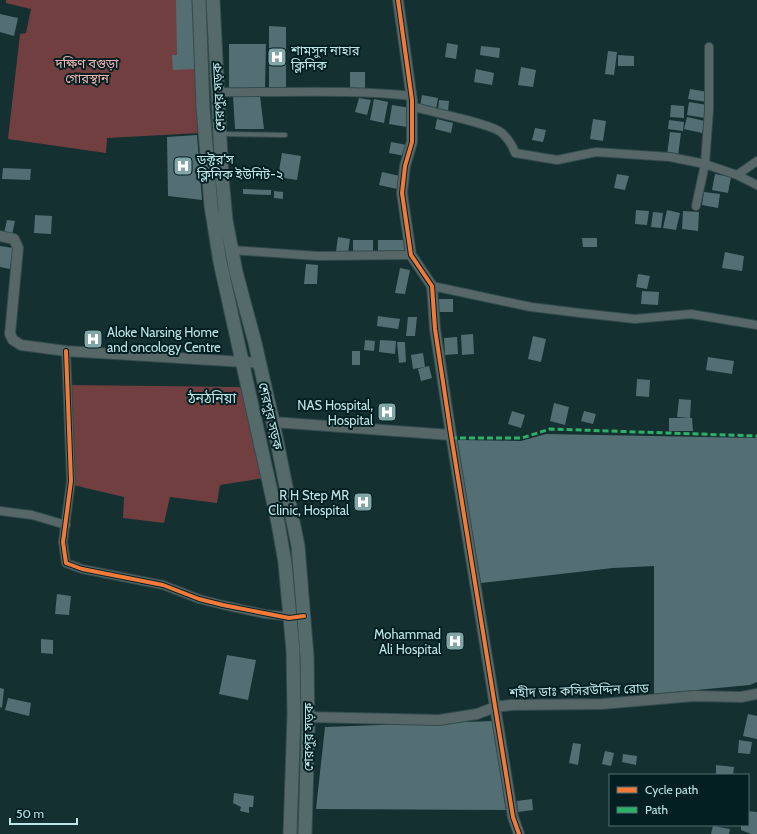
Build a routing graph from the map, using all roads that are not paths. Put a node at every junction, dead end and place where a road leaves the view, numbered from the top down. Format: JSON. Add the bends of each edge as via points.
{"nodes":[{"id":1,"x":199,"y":0,"type":"edge"},
{"id":2,"x":213,"y":0,"type":"edge"},
{"id":3,"x":398,"y":0,"type":"edge"},
{"id":4,"x":709,"y":47,"type":"dead end"},
{"id":5,"x":218,"y":92,"type":"junction"},
{"id":6,"x":412,"y":101,"type":"junction"},
{"id":7,"x":220,"y":134,"type":"junction"},
{"id":8,"x":285,"y":134,"type":"dead end"},
{"id":9,"x":757,"y":161,"type":"edge"},
{"id":10,"x":706,"y":164,"type":"junction"},
{"id":11,"x":737,"y":176,"type":"junction"},
{"id":12,"x":757,"y":185,"type":"edge"},
{"id":13,"x":696,"y":206,"type":"dead end"},
{"id":14,"x":0,"y":236,"type":"edge"},
{"id":15,"x":231,"y":250,"type":"junction"},
{"id":16,"x":411,"y":255,"type":"junction"},
{"id":17,"x":432,"y":286,"type":"junction"},
{"id":18,"x":757,"y":325,"type":"edge"},
{"id":19,"x":66,"y":351,"type":"junction"},
{"id":20,"x":243,"y":361,"type":"junction"},
{"id":21,"x":259,"y":363,"type":"junction"},
{"id":22,"x":273,"y":422,"type":"junction"},
{"id":23,"x":451,"y":435,"type":"junction"},
{"id":24,"x":0,"y":511,"type":"edge"},
{"id":25,"x":66,"y":525,"type":"junction"},
{"id":26,"x":304,"y":616,"type":"junction"},
{"id":27,"x":290,"y":618,"type":"junction"},
{"id":28,"x":757,"y":694,"type":"edge"},
{"id":29,"x":495,"y":707,"type":"junction"},
{"id":30,"x":308,"y":717,"type":"junction"},
{"id":31,"x":290,"y":834,"type":"edge"},
{"id":32,"x":305,"y":834,"type":"edge"},
{"id":33,"x":519,"y":834,"type":"edge"}],
"edges":[{"from":1,"to":20,"type":"highway","name":"শেরপুর সড়ক","via":[[203,108],[211,206],[220,262]]},
{"from":2,"to":5,"type":"highway","name":"শেরপুর সড়ক"},
{"from":3,"to":6,"type":"street"},
{"from":4,"to":10,"type":"street"},
{"from":5,"to":6,"type":"street","via":[[380,92]]},
{"from":5,"to":7,"type":"highway","name":"শেরপুর সড়ক"},
{"from":6,"to":10,"type":"street","via":[[432,113],[482,124],[501,132],[513,146],[515,154],[557,160],[596,152],[670,157]]},
{"from":6,"to":16,"type":"street","via":[[412,142],[405,166],[402,193]]},
{"from":7,"to":8,"type":"lane"},
{"from":7,"to":15,"type":"highway","name":"শেরপুর সড়ক","via":[[226,220]]},
{"from":9,"to":11,"type":"street"},
{"from":10,"to":11,"type":"street"},
{"from":10,"to":13,"type":"street"},
{"from":11,"to":12,"type":"street"},
{"from":14,"to":19,"type":"street","via":[[14,239],[18,248],[10,334],[13,340],[31,347]]},
{"from":15,"to":16,"type":"street","via":[[318,256]]},
{"from":15,"to":21,"type":"highway","name":"শেরপুর সড়ক"},
{"from":16,"to":17,"type":"street"},
{"from":17,"to":18,"type":"street","via":[[531,307],[580,313],[635,319],[691,314]]},
{"from":17,"to":23,"type":"street","via":[[435,329]]},
{"from":19,"to":20,"type":"street"},
{"from":19,"to":25,"type":"street","via":[[70,481]]},
{"from":20,"to":21,"type":"street"},
{"from":20,"to":27,"type":"highway","name":"শেরপুর সড়ক","via":[[278,523]]},
{"from":21,"to":22,"type":"highway","name":"শেরপুর সড়ক"},
{"from":22,"to":23,"type":"street"},
{"from":22,"to":26,"type":"highway","name":"শেরপুর সড়ক","via":[[298,546]]},
{"from":23,"to":29,"type":"street"},
{"from":24,"to":25,"type":"street"},
{"from":25,"to":27,"type":"street","via":[[64,555],[66,563],[70,566],[163,585],[199,599]]},
{"from":26,"to":27,"type":"street"},
{"from":26,"to":30,"type":"highway","name":"শেরপুর সড়ক"},
{"from":27,"to":31,"type":"highway","name":"শেরপুর সড়ক","via":[[294,693]]},
{"from":28,"to":29,"type":"street","name":"শহীদ ডাঃ কসিরউদ্দিন রোড","via":[[741,697],[694,696],[602,704]]},
{"from":29,"to":30,"type":"street","name":"শহীদ ডাঃ কসিরউদ্দিন রোড","via":[[477,714],[439,720]]},
{"from":29,"to":33,"type":"street","via":[[513,817]]},
{"from":30,"to":32,"type":"highway","name":"শেরপুর সড়ক"}]}
